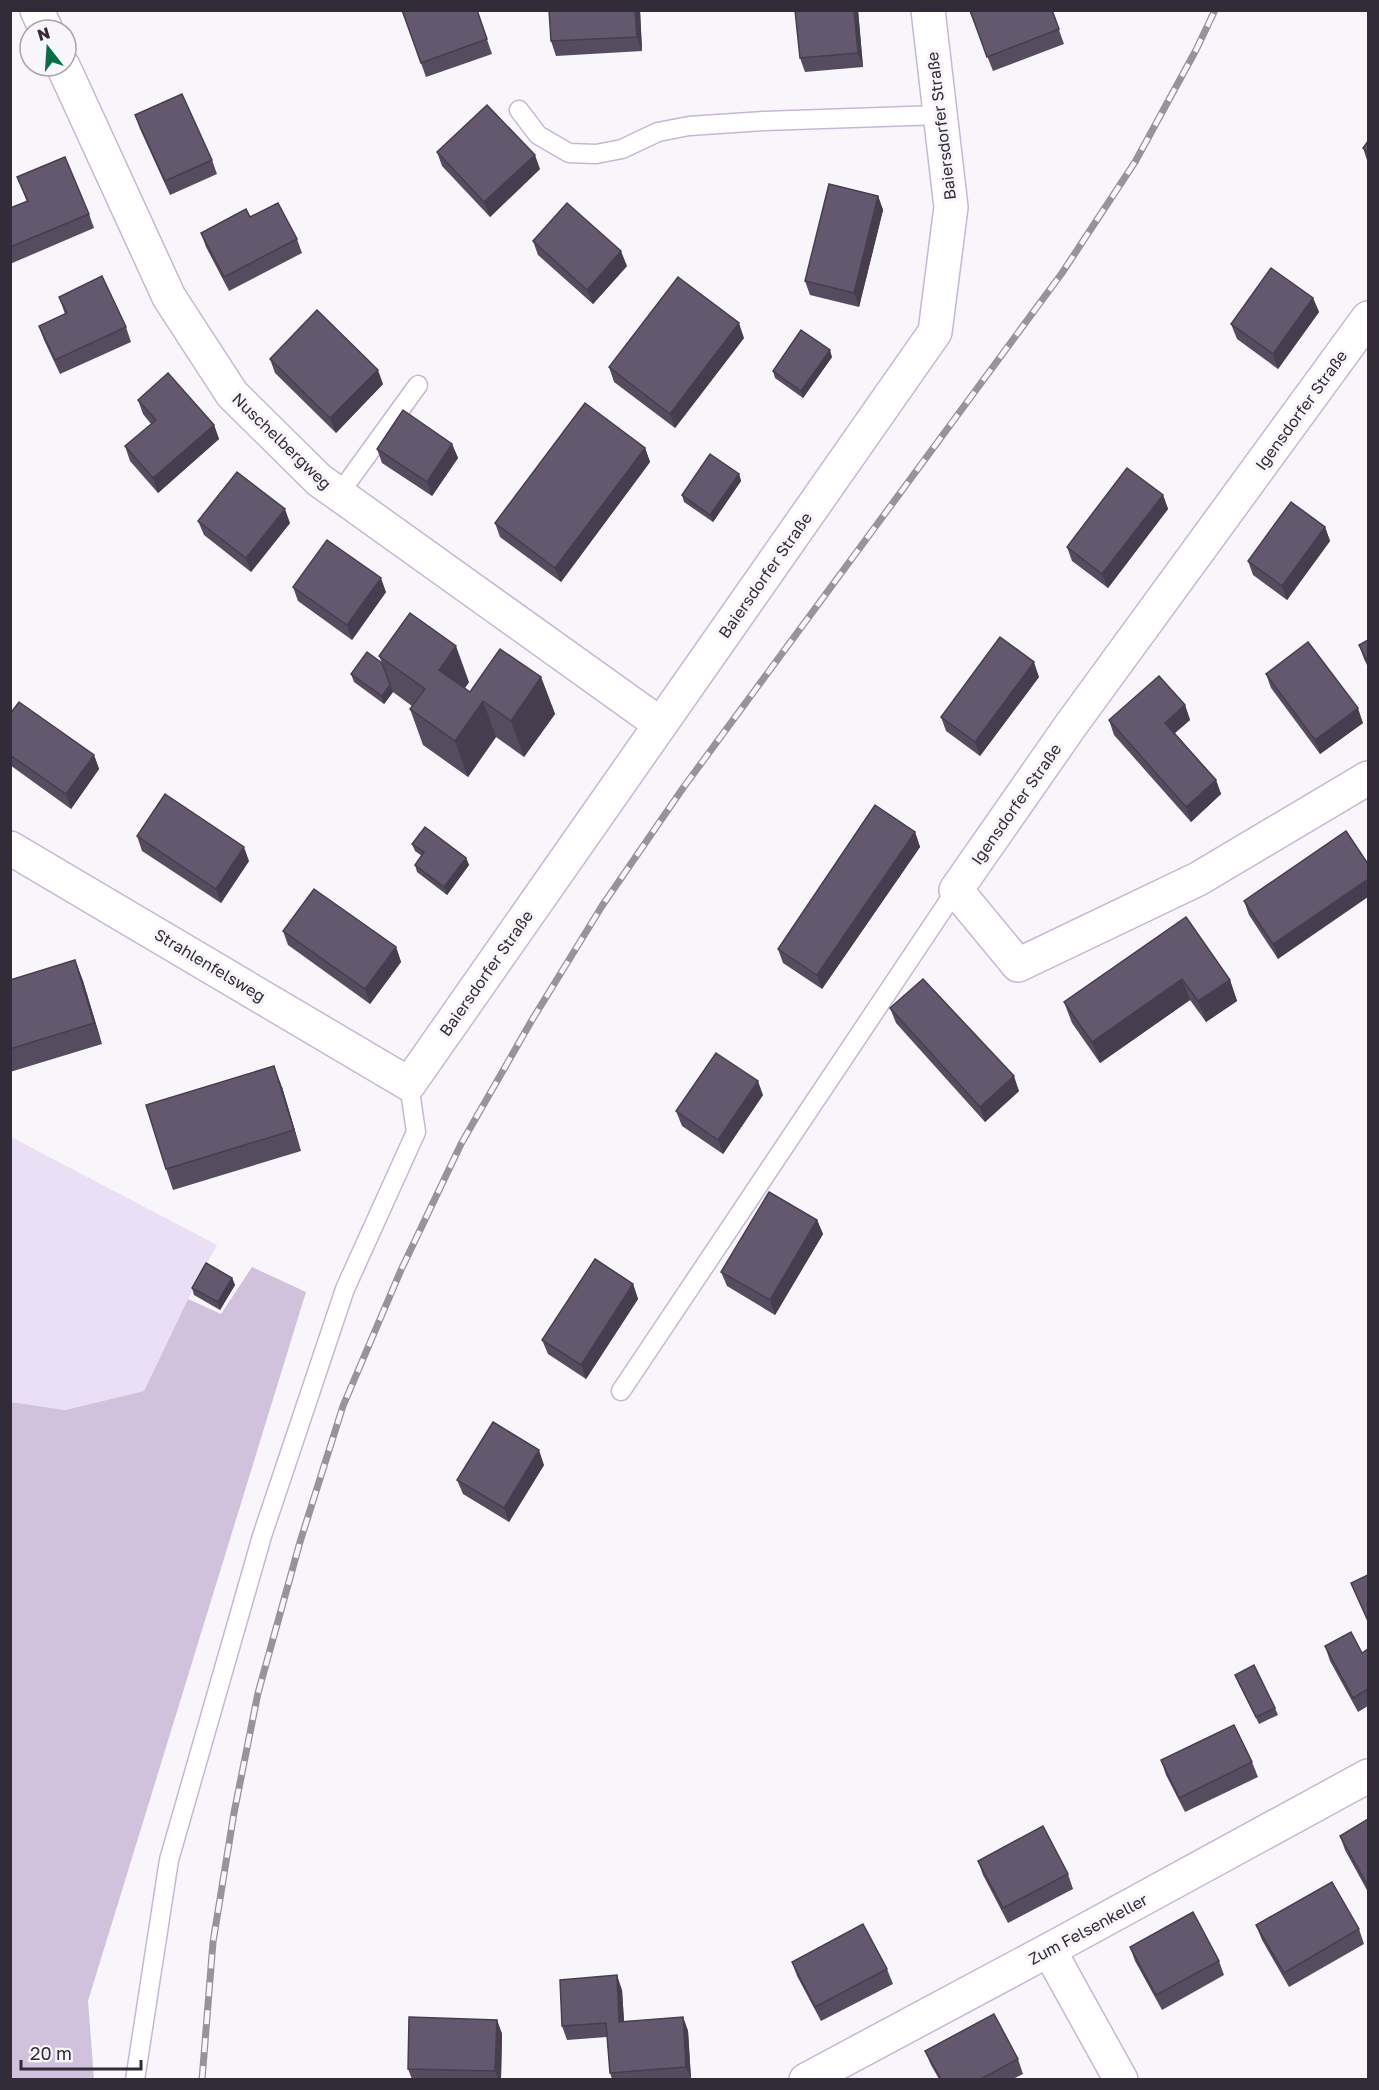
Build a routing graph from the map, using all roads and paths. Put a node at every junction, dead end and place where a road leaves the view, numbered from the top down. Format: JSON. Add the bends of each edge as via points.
{"nodes":[{"id":1,"x":928,"y":10,"type":"edge"},
{"id":2,"x":69,"y":78,"type":"edge"},
{"id":3,"x":519,"y":110,"type":"dead end"},
{"id":4,"x":940,"y":115,"type":"junction"},
{"id":5,"x":1368,"y":318,"type":"edge"},
{"id":6,"x":418,"y":385,"type":"dead end"},
{"id":7,"x":339,"y":494,"type":"junction"},
{"id":8,"x":660,"y":724,"type":"junction"},
{"id":9,"x":1368,"y":778,"type":"edge"},
{"id":10,"x":10,"y":848,"type":"edge"},
{"id":11,"x":956,"y":890,"type":"junction"},
{"id":12,"x":409,"y":1084,"type":"junction"},
{"id":13,"x":621,"y":1391,"type":"dead end"},
{"id":14,"x":1368,"y":1776,"type":"edge"},
{"id":15,"x":1049,"y":1950,"type":"junction"},
{"id":16,"x":135,"y":2079,"type":"edge"},
{"id":17,"x":806,"y":2079,"type":"edge"},
{"id":18,"x":1121,"y":2079,"type":"edge"}],
"edges":[{"from":1,"to":4,"type":"street","name":"Baiersdorfer Straße"},
{"from":2,"to":7,"type":"street","name":"Nuschelbergweg","via":[[176,307],[232,394],[319,480]]},
{"from":3,"to":4,"type":"lane","via":[[538,135],[569,153],[597,154],[622,149],[658,132],[689,126]]},
{"from":4,"to":8,"type":"street","name":"Baiersdorfer Straße","via":[[951,207],[936,332]]},
{"from":5,"to":11,"type":"street","name":"Igensdorfer Straße","via":[[1071,725]]},
{"from":6,"to":7,"type":"lane"},
{"from":7,"to":8,"type":"street","name":"Nuschelbergweg"},
{"from":8,"to":12,"type":"street","name":"Baiersdorfer Straße"},
{"from":9,"to":11,"type":"street","via":[[1198,879],[1018,965]]},
{"from":10,"to":12,"type":"street","name":"Strahlenfelsweg"},
{"from":11,"to":13,"type":"lane"},
{"from":12,"to":16,"type":"lane","via":[[416,1132],[345,1289],[262,1536],[169,1860]]},
{"from":14,"to":15,"type":"street","name":"Zum Felsenkeller"},
{"from":15,"to":17,"type":"street","name":"Zum Felsenkeller"},
{"from":15,"to":18,"type":"street"}]}
